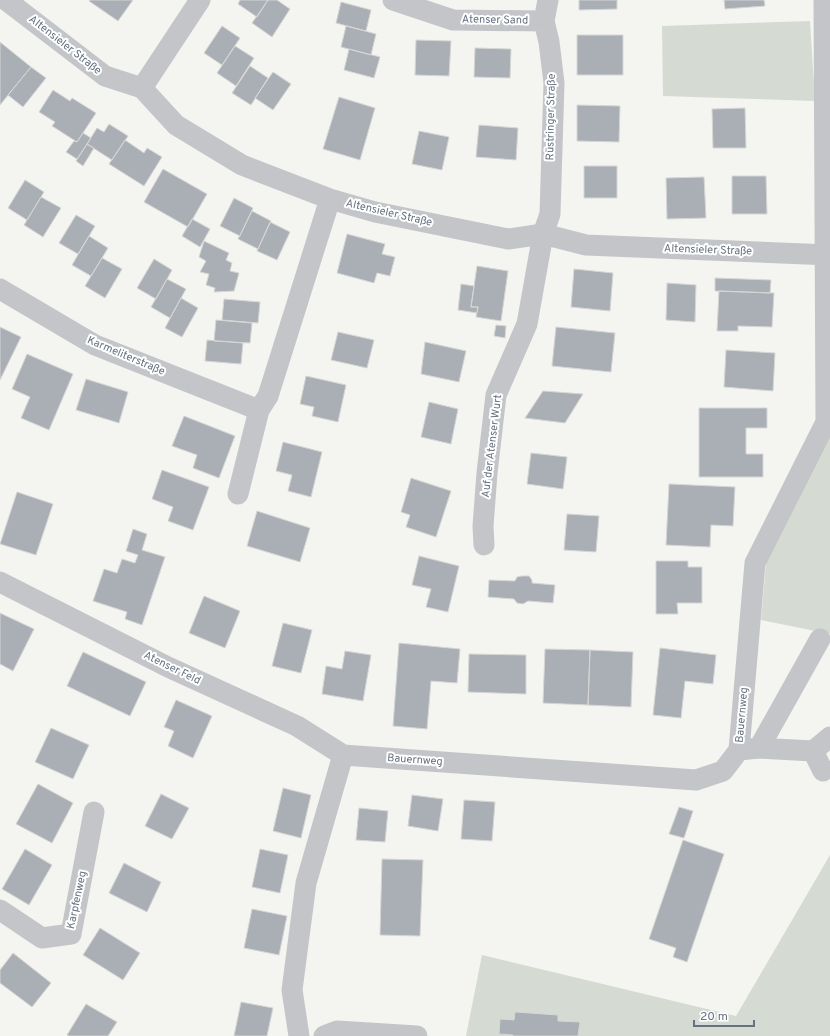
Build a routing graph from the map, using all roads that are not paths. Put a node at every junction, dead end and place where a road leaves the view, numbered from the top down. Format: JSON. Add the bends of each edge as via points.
{"nodes":[{"id":1,"x":6,"y":0,"type":"edge"},
{"id":2,"x":200,"y":0,"type":"edge"},
{"id":3,"x":393,"y":0,"type":"edge"},
{"id":4,"x":548,"y":0,"type":"edge"},
{"id":5,"x":824,"y":0,"type":"edge"},
{"id":6,"x":544,"y":21,"type":"junction"},
{"id":7,"x":142,"y":88,"type":"junction"},
{"id":8,"x":330,"y":199,"type":"junction"},
{"id":9,"x":543,"y":234,"type":"junction"},
{"id":10,"x":827,"y":255,"type":"edge"},
{"id":11,"x":0,"y":289,"type":"edge"},
{"id":12,"x":259,"y":410,"type":"junction"},
{"id":13,"x":238,"y":494,"type":"dead end"},
{"id":14,"x":484,"y":545,"type":"dead end"},
{"id":15,"x":0,"y":582,"type":"edge"},
{"id":16,"x":820,"y":638,"type":"dead end"},
{"id":17,"x":830,"y":737,"type":"edge"},
{"id":18,"x":749,"y":749,"type":"junction"},
{"id":19,"x":813,"y":751,"type":"junction"},
{"id":20,"x":343,"y":755,"type":"junction"},
{"id":21,"x":823,"y":771,"type":"dead end"},
{"id":22,"x":94,"y":812,"type":"dead end"},
{"id":23,"x":0,"y":910,"type":"edge"},
{"id":24,"x":299,"y":1036,"type":"edge"},
{"id":25,"x":324,"y":1036,"type":"edge"},
{"id":26,"x":417,"y":1036,"type":"edge"}],
"edges":[{"from":1,"to":7,"type":"street","name":"Altensieler Straße","via":[[105,76]]},
{"from":2,"to":7,"type":"street"},
{"from":3,"to":6,"type":"street","name":"Atenser Sand","via":[[453,20]]},
{"from":4,"to":6,"type":"street","name":"Rüstringer Straße"},
{"from":5,"to":10,"type":"street","name":"Bauernweg"},
{"from":6,"to":9,"type":"street","name":"Rüstringer Straße","via":[[554,83],[550,214]]},
{"from":7,"to":8,"type":"street","name":"Altensieler Straße","via":[[176,125],[242,164]]},
{"from":8,"to":9,"type":"street","name":"Altensieler Straße","via":[[375,212],[508,239]]},
{"from":8,"to":12,"type":"street","via":[[268,396]]},
{"from":9,"to":10,"type":"street","name":"Altensieler Straße","via":[[586,245]]},
{"from":9,"to":14,"type":"street","name":"Auf der Atenser Wurt","via":[[527,324],[496,395],[487,473]]},
{"from":10,"to":18,"type":"street","name":"Bauernweg","via":[[826,422],[755,563]]},
{"from":11,"to":12,"type":"street","name":"Karmeliterstraße","via":[[94,345]]},
{"from":12,"to":13,"type":"street"},
{"from":15,"to":20,"type":"street","name":"Atenser Feld","via":[[168,667],[297,726]]},
{"from":16,"to":18,"type":"street"},
{"from":17,"to":19,"type":"street"},
{"from":18,"to":19,"type":"street"},
{"from":18,"to":20,"type":"street","name":"Bauernweg","via":[[723,771],[696,780]]},
{"from":19,"to":21,"type":"street"},
{"from":20,"to":24,"type":"street","via":[[306,883],[292,990]]},
{"from":22,"to":23,"type":"street","name":"Karpfenweg","via":[[71,934],[42,938]]},
{"from":25,"to":26,"type":"street","via":[[337,1031]]}]}
